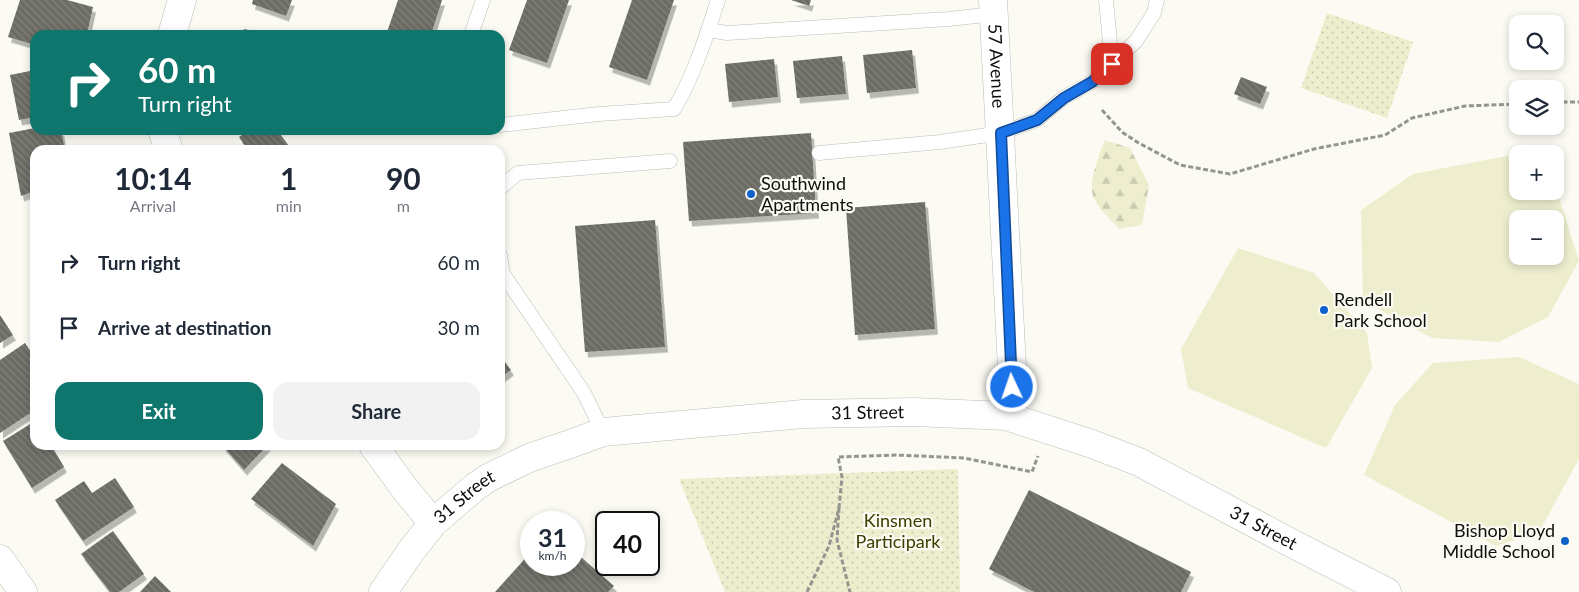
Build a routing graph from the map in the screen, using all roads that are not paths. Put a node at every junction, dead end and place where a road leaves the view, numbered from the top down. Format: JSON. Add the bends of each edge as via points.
{"nodes":[{"id":1,"x":182,"y":0,"type":"edge"},
{"id":2,"x":483,"y":0,"type":"edge"},
{"id":3,"x":718,"y":0,"type":"edge"},
{"id":4,"x":1106,"y":0,"type":"edge"},
{"id":5,"x":1158,"y":0,"type":"edge"},
{"id":6,"x":994,"y":7,"type":"edge"},
{"id":7,"x":173,"y":30,"type":"edge"},
{"id":8,"x":473,"y":30,"type":"edge"},
{"id":9,"x":708,"y":30,"type":"junction"},
{"id":10,"x":1112,"y":64,"type":"junction"},
{"id":11,"x":505,"y":124,"type":"edge"},
{"id":12,"x":1001,"y":133,"type":"junction"},
{"id":13,"x":819,"y":153,"type":"dead end"},
{"id":14,"x":670,"y":161,"type":"dead end"},
{"id":15,"x":505,"y":184,"type":"edge"},
{"id":16,"x":505,"y":277,"type":"edge"},
{"id":17,"x":1006,"y":416,"type":"junction"},
{"id":18,"x":603,"y":432,"type":"junction"},
{"id":19,"x":377,"y":450,"type":"edge"},
{"id":20,"x":433,"y":523,"type":"junction"},
{"id":21,"x":0,"y":559,"type":"edge"},
{"id":22,"x":23,"y":592,"type":"edge"},
{"id":23,"x":383,"y":592,"type":"edge"},
{"id":24,"x":1387,"y":592,"type":"edge"}],
"edges":[{"from":1,"to":7,"type":"street"},
{"from":2,"to":8,"type":"lane"},
{"from":3,"to":9,"type":"lane"},
{"from":4,"to":10,"type":"lane"},
{"from":5,"to":10,"type":"lane","via":[[1154,13],[1136,40]]},
{"from":6,"to":9,"type":"lane","via":[[949,19],[727,33]]},
{"from":6,"to":12,"type":"street","name":"57 Avenue"},
{"from":9,"to":11,"type":"lane","via":[[674,109]]},
{"from":10,"to":12,"type":"lane","via":[[1037,120]]},
{"from":12,"to":13,"type":"lane"},
{"from":12,"to":17,"type":"street","name":"57 Avenue","via":[[1012,387]]},
{"from":14,"to":15,"type":"lane","via":[[518,173]]},
{"from":16,"to":18,"type":"lane","via":[[584,393]]},
{"from":17,"to":18,"type":"street","name":"31 Street","via":[[914,412],[803,414]]},
{"from":17,"to":24,"type":"street","name":"31 Street","via":[[1139,462]]},
{"from":18,"to":20,"type":"street","name":"31 Street","via":[[529,458],[488,478]]},
{"from":19,"to":20,"type":"street","name":"31 Street"},
{"from":20,"to":23,"type":"street"},
{"from":21,"to":22,"type":"street"}]}
